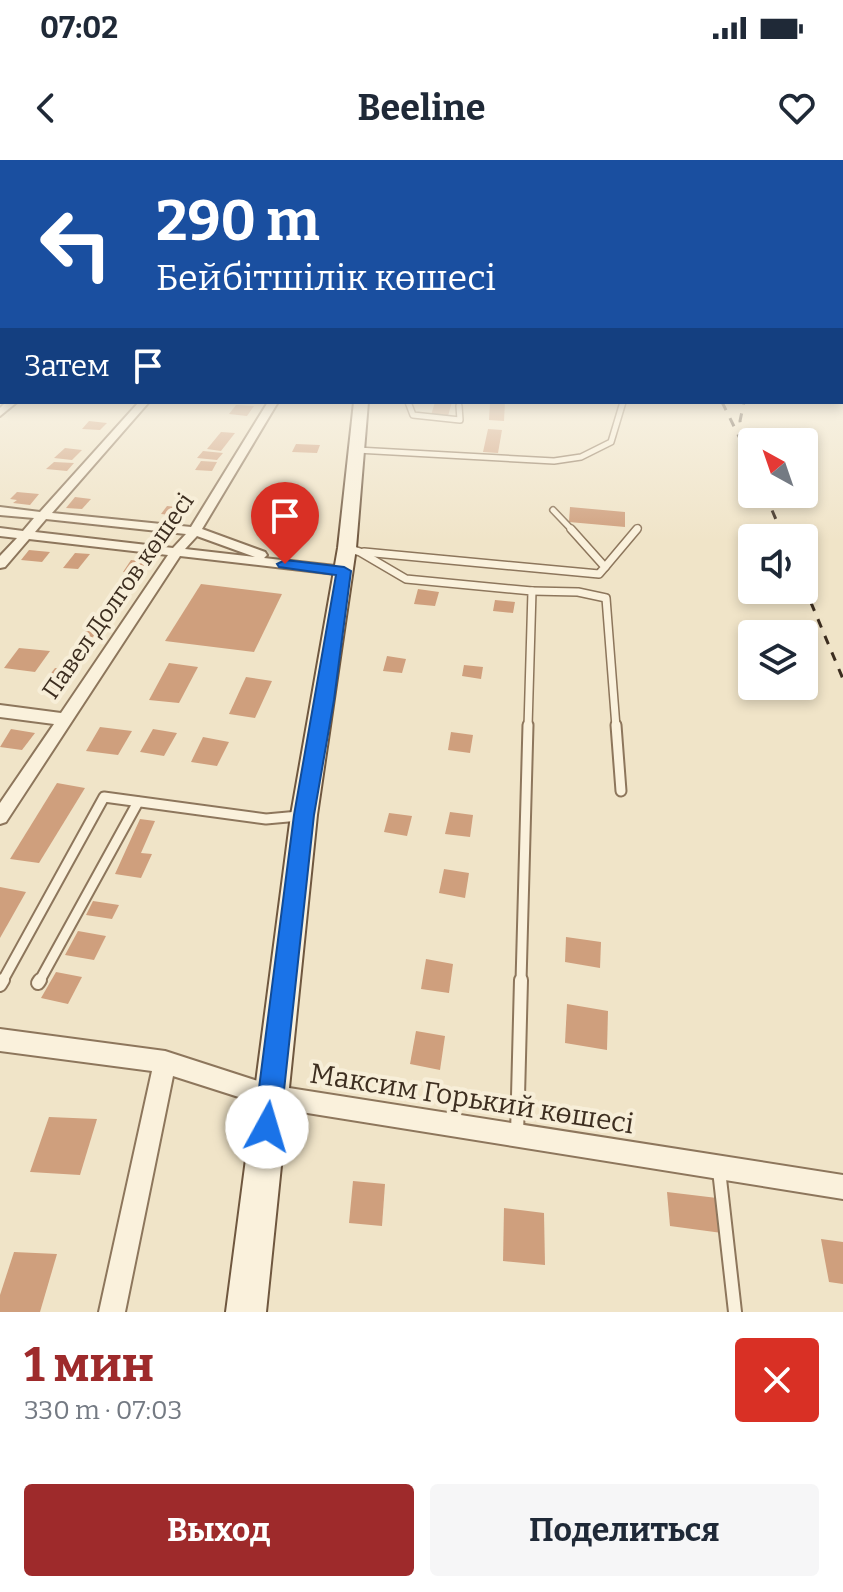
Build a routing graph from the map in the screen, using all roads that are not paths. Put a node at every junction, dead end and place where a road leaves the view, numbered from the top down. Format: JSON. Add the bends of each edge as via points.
{"nodes":[{"id":1,"x":115,"y":434,"type":"edge"},
{"id":2,"x":254,"y":434,"type":"edge"},
{"id":3,"x":358,"y":434,"type":"edge"},
{"id":4,"x":613,"y":434,"type":"edge"},
{"id":5,"x":357,"y":450,"type":"junction"},
{"id":6,"x":553,"y":510,"type":"dead end"},
{"id":7,"x":0,"y":511,"type":"edge"},
{"id":8,"x":42,"y":515,"type":"junction"},
{"id":9,"x":638,"y":528,"type":"dead end"},
{"id":10,"x":195,"y":531,"type":"junction"},
{"id":11,"x":0,"y":532,"type":"edge"},
{"id":12,"x":27,"y":535,"type":"junction"},
{"id":13,"x":176,"y":552,"type":"junction"},
{"id":14,"x":350,"y":557,"type":"junction"},
{"id":15,"x":0,"y":564,"type":"edge"},
{"id":16,"x":285,"y":564,"type":"junction"},
{"id":17,"x":605,"y":567,"type":"junction"},
{"id":18,"x":532,"y":591,"type":"junction"},
{"id":19,"x":0,"y":711,"type":"edge"},
{"id":20,"x":62,"y":719,"type":"junction"},
{"id":21,"x":621,"y":791,"type":"dead end"},
{"id":22,"x":138,"y":802,"type":"junction"},
{"id":23,"x":304,"y":815,"type":"junction"},
{"id":24,"x":0,"y":817,"type":"edge"},
{"id":25,"x":38,"y":983,"type":"dead end"},
{"id":26,"x":0,"y":985,"type":"edge"},
{"id":27,"x":0,"y":1040,"type":"edge"},
{"id":28,"x":165,"y":1062,"type":"junction"},
{"id":29,"x":270,"y":1096,"type":"junction"},
{"id":30,"x":517,"y":1135,"type":"junction"},
{"id":31,"x":719,"y":1167,"type":"junction"},
{"id":32,"x":843,"y":1187,"type":"edge"},
{"id":33,"x":112,"y":1312,"type":"edge"},
{"id":34,"x":246,"y":1312,"type":"edge"},
{"id":35,"x":735,"y":1312,"type":"edge"}],
"edges":[{"from":1,"to":8,"type":"street"},
{"from":2,"to":10,"type":"street","name":"Павел Долгов көшесі"},
{"from":3,"to":5,"type":"street"},
{"from":4,"to":5,"type":"lane","via":[[611,442],[581,457],[537,461]]},
{"from":5,"to":14,"type":"street"},
{"from":6,"to":17,"type":"lane"},
{"from":7,"to":8,"type":"street"},
{"from":8,"to":10,"type":"street"},
{"from":8,"to":12,"type":"street"},
{"from":9,"to":17,"type":"lane"},
{"from":10,"to":13,"type":"street","name":"Павел Долгов көшесі"},
{"from":10,"to":16,"type":"street"},
{"from":11,"to":12,"type":"street"},
{"from":12,"to":13,"type":"street"},
{"from":12,"to":15,"type":"street"},
{"from":13,"to":16,"type":"street"},
{"from":13,"to":20,"type":"street","name":"Павел Долгов көшесі"},
{"from":14,"to":16,"type":"street"},
{"from":14,"to":17,"type":"lane","via":[[599,574]]},
{"from":14,"to":18,"type":"lane","via":[[406,579]]},
{"from":14,"to":23,"type":"street"},
{"from":18,"to":21,"type":"lane","via":[[606,598]]},
{"from":18,"to":30,"type":"lane"},
{"from":19,"to":20,"type":"street"},
{"from":20,"to":24,"type":"street","name":"Павел Долгов көшесі"},
{"from":22,"to":23,"type":"lane","via":[[266,819]]},
{"from":22,"to":25,"type":"lane"},
{"from":22,"to":26,"type":"lane","via":[[104,797]]},
{"from":23,"to":29,"type":"street"},
{"from":27,"to":28,"type":"street","name":"Максим Горький көшесі"},
{"from":28,"to":29,"type":"street","name":"Максим Горький көшесі"},
{"from":28,"to":33,"type":"street"},
{"from":29,"to":30,"type":"street","name":"Максим Горький көшесі"},
{"from":29,"to":34,"type":"street"},
{"from":30,"to":31,"type":"street","name":"Максим Горький көшесі"},
{"from":31,"to":32,"type":"street","name":"Максим Горький көшесі"},
{"from":31,"to":35,"type":"lane"}]}
